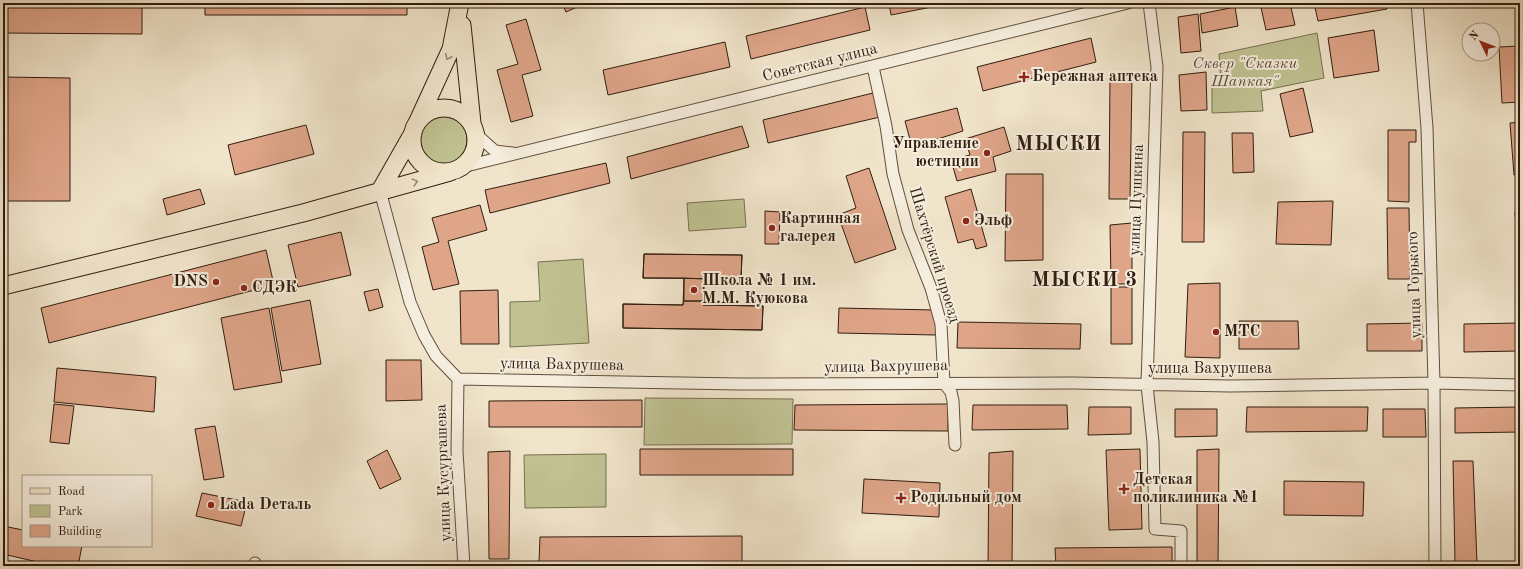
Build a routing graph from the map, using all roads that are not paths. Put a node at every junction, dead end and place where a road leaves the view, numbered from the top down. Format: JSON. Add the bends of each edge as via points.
{"nodes":[{"id":1,"x":1128,"y":3,"type":"edge"},
{"id":2,"x":1149,"y":3,"type":"edge"},
{"id":3,"x":1417,"y":3,"type":"edge"},
{"id":4,"x":460,"y":4,"type":"edge"},
{"id":5,"x":873,"y":67,"type":"junction"},
{"id":6,"x":415,"y":127,"type":"junction"},
{"id":7,"x":474,"y":128,"type":"junction"},
{"id":8,"x":520,"y":154,"type":"junction"},
{"id":9,"x":456,"y":170,"type":"junction"},
{"id":10,"x":380,"y":191,"type":"junction"},
{"id":11,"x":3,"y":286,"type":"edge"},
{"id":12,"x":458,"y":379,"type":"junction"},
{"id":13,"x":944,"y":383,"type":"junction"},
{"id":14,"x":1434,"y":383,"type":"junction"},
{"id":15,"x":1148,"y":385,"type":"junction"},
{"id":16,"x":1520,"y":385,"type":"edge"},
{"id":17,"x":955,"y":445,"type":"dead end"},
{"id":18,"x":464,"y":566,"type":"edge"},
{"id":19,"x":1181,"y":566,"type":"edge"},
{"id":20,"x":1435,"y":566,"type":"edge"}],
"edges":[{"from":1,"to":5,"type":"street","name":"Советская улица"},
{"from":2,"to":15,"type":"street","name":"улица Пушкина","via":[[1157,67]]},
{"from":3,"to":14,"type":"street","name":"улица Горького","via":[[1427,128]]},
{"from":4,"to":6,"type":"main road","one_way":true,"via":[[451,50]]},
{"from":4,"to":7,"type":"main road"},
{"from":5,"to":8,"type":"street","name":"Советская улица"},
{"from":5,"to":13,"type":"street","name":"Шахтёрский проезд","via":[[886,126],[892,174],[908,230],[931,288],[941,324]]},
{"from":6,"to":7,"type":"main road","via":[[427,113],[438,108],[451,108],[463,113]]},
{"from":6,"to":9,"type":"main road","via":[[412,146],[417,158],[426,167],[437,172]]},
{"from":6,"to":10,"type":"main road"},
{"from":7,"to":8,"type":"street","via":[[495,150]]},
{"from":7,"to":9,"type":"main road","via":[[476,147],[471,158]]},
{"from":8,"to":9,"type":"street","name":"Советская улица"},
{"from":10,"to":9,"type":"main road","one_way":true},
{"from":10,"to":11,"type":"main road"},
{"from":10,"to":12,"type":"street","via":[[410,302],[436,356]]},
{"from":12,"to":13,"type":"street","name":"улица Вахрушева","via":[[739,384]]},
{"from":12,"to":18,"type":"street","name":"улица Кусургашева","via":[[458,451]]},
{"from":13,"to":15,"type":"street","name":"улица Вахрушева"},
{"from":13,"to":17,"type":"street","via":[[952,392]]},
{"from":14,"to":15,"type":"street","name":"улица Вахрушева"},
{"from":14,"to":16,"type":"street","name":"улица Вахрушева"},
{"from":14,"to":20,"type":"street","name":"улица Горького"},
{"from":15,"to":19,"type":"street","name":"улица Пушкина","via":[[1153,442],[1155,529],[1181,531]]}]}
